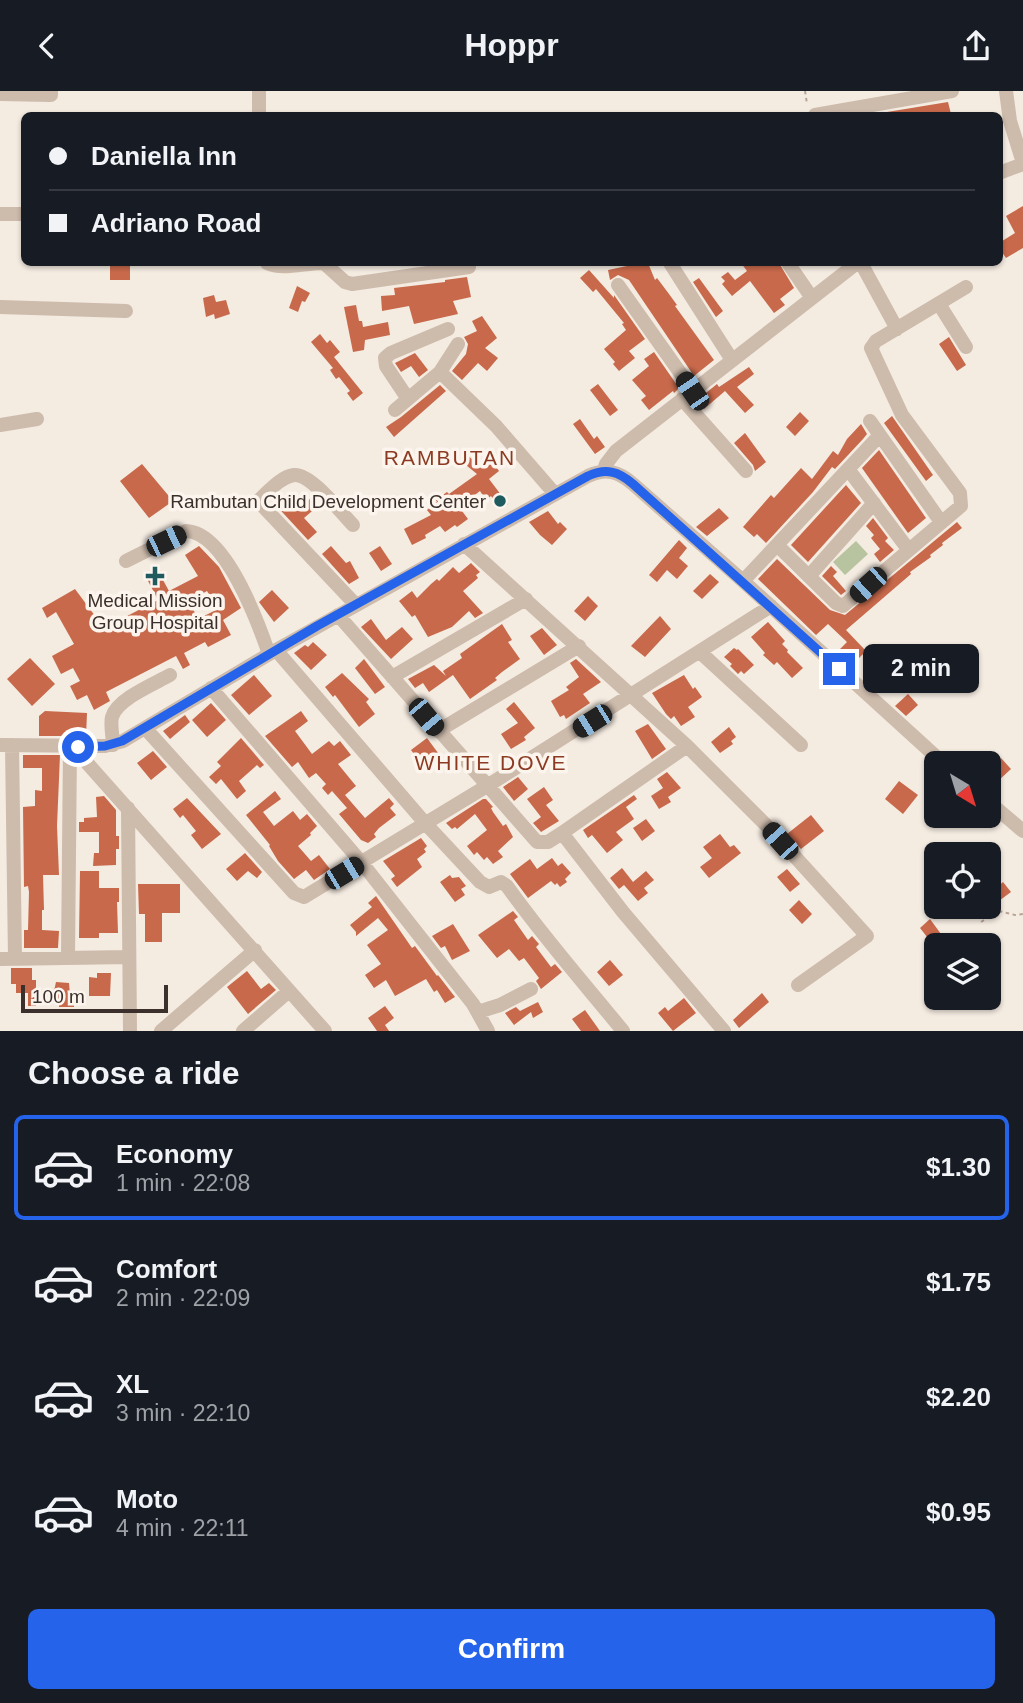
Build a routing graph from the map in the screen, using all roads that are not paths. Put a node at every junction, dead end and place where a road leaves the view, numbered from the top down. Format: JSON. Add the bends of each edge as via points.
{"nodes":[{"id":1,"x":51,"y":91,"type":"edge"},
{"id":2,"x":259,"y":91,"type":"edge"},
{"id":3,"x":952,"y":91,"type":"edge"},
{"id":4,"x":1006,"y":91,"type":"edge"},
{"id":5,"x":6,"y":93,"type":"edge"},
{"id":6,"x":31,"y":93,"type":"edge"},
{"id":7,"x":811,"y":109,"type":"edge"},
{"id":8,"x":259,"y":112,"type":"edge"},
{"id":9,"x":1022,"y":157,"type":"edge"},
{"id":10,"x":1003,"y":170,"type":"edge"},
{"id":11,"x":0,"y":214,"type":"edge"},
{"id":12,"x":21,"y":214,"type":"edge"},
{"id":13,"x":327,"y":266,"type":"edge"},
{"id":14,"x":672,"y":266,"type":"edge"},
{"id":15,"x":790,"y":266,"type":"edge"},
{"id":16,"x":855,"y":266,"type":"edge"},
{"id":17,"x":861,"y":266,"type":"edge"},
{"id":18,"x":469,"y":267,"type":"dead end"},
{"id":19,"x":618,"y":285,"type":"dead end"},
{"id":20,"x":966,"y":287,"type":"dead end"},
{"id":21,"x":812,"y":298,"type":"junction"},
{"id":22,"x":939,"y":304,"type":"junction"},
{"id":23,"x":0,"y":307,"type":"edge"},
{"id":24,"x":127,"y":311,"type":"dead end"},
{"id":25,"x":448,"y":328,"type":"dead end"},
{"id":26,"x":897,"y":329,"type":"junction"},
{"id":27,"x":458,"y":344,"type":"dead end"},
{"id":28,"x":966,"y":347,"type":"dead end"},
{"id":29,"x":732,"y":360,"type":"junction"},
{"id":30,"x":440,"y":372,"type":"junction"},
{"id":31,"x":687,"y":395,"type":"junction"},
{"id":32,"x":408,"y":399,"type":"junction"},
{"id":33,"x":395,"y":410,"type":"dead end"},
{"id":34,"x":37,"y":418,"type":"dead end"},
{"id":35,"x":870,"y":421,"type":"dead end"},
{"id":36,"x":0,"y":425,"type":"edge"},
{"id":37,"x":880,"y":436,"type":"junction"},
{"id":38,"x":848,"y":469,"type":"junction"},
{"id":39,"x":604,"y":470,"type":"junction"},
{"id":40,"x":746,"y":471,"type":"dead end"},
{"id":41,"x":555,"y":494,"type":"junction"},
{"id":42,"x":874,"y":503,"type":"junction"},
{"id":43,"x":941,"y":522,"type":"junction"},
{"id":44,"x":353,"y":526,"type":"dead end"},
{"id":45,"x":464,"y":544,"type":"junction"},
{"id":46,"x":777,"y":545,"type":"junction"},
{"id":47,"x":908,"y":549,"type":"junction"},
{"id":48,"x":126,"y":561,"type":"dead end"},
{"id":49,"x":808,"y":576,"type":"junction"},
{"id":50,"x":743,"y":581,"type":"junction"},
{"id":51,"x":526,"y":599,"type":"junction"},
{"id":52,"x":356,"y":605,"type":"junction"},
{"id":53,"x":771,"y":606,"type":"junction"},
{"id":54,"x":338,"y":615,"type":"junction"},
{"id":55,"x":579,"y":646,"type":"junction"},
{"id":56,"x":272,"y":652,"type":"junction"},
{"id":57,"x":701,"y":653,"type":"junction"},
{"id":58,"x":170,"y":675,"type":"dead end"},
{"id":59,"x":392,"y":677,"type":"junction"},
{"id":60,"x":211,"y":688,"type":"junction"},
{"id":61,"x":634,"y":695,"type":"junction"},
{"id":62,"x":145,"y":728,"type":"junction"},
{"id":63,"x":438,"y":731,"type":"junction"},
{"id":64,"x":6,"y":745,"type":"edge"},
{"id":65,"x":113,"y":745,"type":"junction"},
{"id":66,"x":801,"y":745,"type":"dead end"},
{"id":67,"x":74,"y":746,"type":"junction"},
{"id":68,"x":687,"y":746,"type":"junction"},
{"id":69,"x":930,"y":751,"type":"edge"},
{"id":70,"x":487,"y":786,"type":"junction"},
{"id":71,"x":128,"y":808,"type":"junction"},
{"id":72,"x":1001,"y":812,"type":"edge"},
{"id":73,"x":425,"y":823,"type":"junction"},
{"id":74,"x":1023,"y":831,"type":"edge"},
{"id":75,"x":562,"y":833,"type":"junction"},
{"id":76,"x":362,"y":863,"type":"junction"},
{"id":77,"x":254,"y":950,"type":"junction"},
{"id":78,"x":129,"y":957,"type":"junction"},
{"id":79,"x":68,"y":958,"type":"junction"},
{"id":80,"x":8,"y":959,"type":"edge"},
{"id":81,"x":798,"y":985,"type":"dead end"},
{"id":82,"x":531,"y":989,"type":"dead end"},
{"id":83,"x":289,"y":991,"type":"junction"},
{"id":84,"x":478,"y":1012,"type":"junction"},
{"id":85,"x":130,"y":1031,"type":"edge"},
{"id":86,"x":162,"y":1031,"type":"edge"},
{"id":87,"x":243,"y":1031,"type":"edge"},
{"id":88,"x":325,"y":1031,"type":"edge"},
{"id":89,"x":488,"y":1031,"type":"edge"},
{"id":90,"x":623,"y":1031,"type":"edge"},
{"id":91,"x":724,"y":1031,"type":"edge"}],
"edges":[{"from":1,"to":6,"type":"street","via":[[51,95]]},
{"from":2,"to":8,"type":"street"},
{"from":3,"to":7,"type":"street"},
{"from":4,"to":9,"type":"street"},
{"from":5,"to":6,"type":"street"},
{"from":9,"to":10,"type":"street"},
{"from":11,"to":12,"type":"street"},
{"from":13,"to":18,"type":"street","via":[[352,285]]},
{"from":14,"to":29,"type":"street"},
{"from":15,"to":21,"type":"street"},
{"from":16,"to":21,"type":"street"},
{"from":17,"to":26,"type":"street"},
{"from":19,"to":31,"type":"street"},
{"from":20,"to":22,"type":"street"},
{"from":21,"to":29,"type":"street"},
{"from":22,"to":26,"type":"street"},
{"from":22,"to":28,"type":"street"},
{"from":23,"to":24,"type":"street"},
{"from":25,"to":32,"type":"street","via":[[385,358]]},
{"from":26,"to":43,"type":"street","via":[[876,341],[871,352],[902,415],[962,497],[961,506]]},
{"from":27,"to":30,"type":"street"},
{"from":29,"to":31,"type":"street"},
{"from":30,"to":32,"type":"street"},
{"from":30,"to":41,"type":"street","via":[[496,426]]},
{"from":31,"to":39,"type":"street","via":[[616,451]]},
{"from":31,"to":40,"type":"street"},
{"from":32,"to":33,"type":"street"},
{"from":34,"to":36,"type":"street"},
{"from":35,"to":37,"type":"street"},
{"from":37,"to":38,"type":"street"},
{"from":37,"to":43,"type":"street"},
{"from":38,"to":42,"type":"street"},
{"from":38,"to":46,"type":"street"},
{"from":39,"to":41,"type":"street"},
{"from":39,"to":50,"type":"street","via":[[626,478]]},
{"from":41,"to":45,"type":"street"},
{"from":42,"to":47,"type":"street"},
{"from":42,"to":49,"type":"street"},
{"from":43,"to":47,"type":"street"},
{"from":44,"to":52,"type":"street","via":[[303,476],[285,479],[258,501]]},
{"from":45,"to":51,"type":"street"},
{"from":45,"to":52,"type":"street"},
{"from":46,"to":49,"type":"street"},
{"from":46,"to":50,"type":"street"},
{"from":47,"to":49,"type":"street","via":[[845,605],[836,603]]},
{"from":48,"to":56,"type":"street","via":[[186,531],[205,536],[236,578]]},
{"from":50,"to":53,"type":"street"},
{"from":51,"to":55,"type":"street"},
{"from":51,"to":59,"type":"street"},
{"from":52,"to":54,"type":"street"},
{"from":53,"to":57,"type":"street"},
{"from":53,"to":69,"type":"street"},
{"from":54,"to":56,"type":"street"},
{"from":54,"to":59,"type":"street"},
{"from":55,"to":61,"type":"street"},
{"from":55,"to":63,"type":"street"},
{"from":56,"to":60,"type":"street"},
{"from":56,"to":73,"type":"street"},
{"from":57,"to":61,"type":"street"},
{"from":57,"to":66,"type":"street"},
{"from":58,"to":65,"type":"street","via":[[117,707],[111,717]]},
{"from":59,"to":63,"type":"street"},
{"from":60,"to":62,"type":"street"},
{"from":60,"to":76,"type":"street"},
{"from":61,"to":68,"type":"street"},
{"from":61,"to":70,"type":"street"},
{"from":62,"to":65,"type":"street"},
{"from":62,"to":76,"type":"street","via":[[294,893],[304,897]]},
{"from":63,"to":70,"type":"street"},
{"from":64,"to":67,"type":"street"},
{"from":64,"to":80,"type":"street"},
{"from":65,"to":67,"type":"street"},
{"from":67,"to":71,"type":"street"},
{"from":67,"to":79,"type":"street"},
{"from":68,"to":75,"type":"street"},
{"from":68,"to":81,"type":"street","via":[[867,936]]},
{"from":70,"to":73,"type":"street"},
{"from":70,"to":75,"type":"street","via":[[537,842],[548,842]]},
{"from":71,"to":77,"type":"street"},
{"from":71,"to":78,"type":"street"},
{"from":72,"to":74,"type":"street"},
{"from":73,"to":76,"type":"street"},
{"from":73,"to":90,"type":"street","via":[[480,882],[489,887],[501,882],[507,886]]},
{"from":75,"to":91,"type":"street"},
{"from":76,"to":84,"type":"street"},
{"from":77,"to":83,"type":"street"},
{"from":77,"to":86,"type":"street"},
{"from":78,"to":79,"type":"street"},
{"from":78,"to":85,"type":"street"},
{"from":79,"to":80,"type":"street"},
{"from":82,"to":84,"type":"street"},
{"from":83,"to":87,"type":"street"},
{"from":83,"to":88,"type":"street"},
{"from":84,"to":89,"type":"street"}]}
